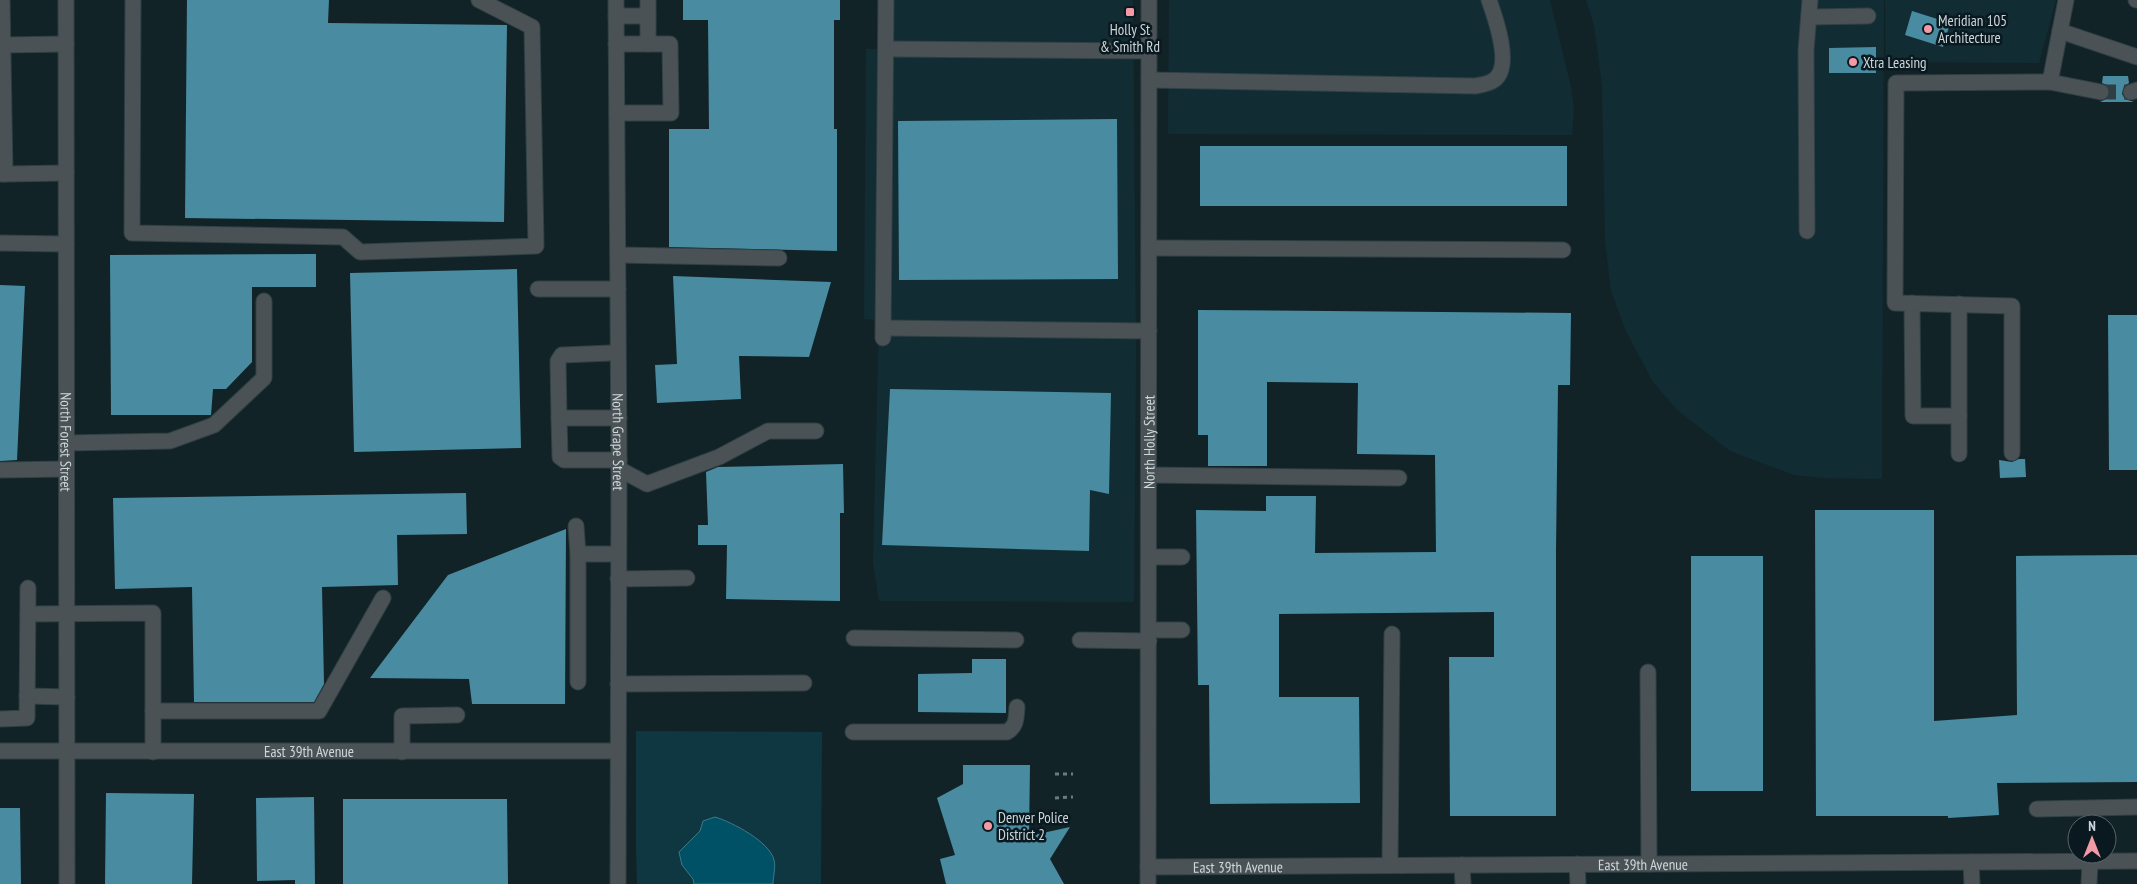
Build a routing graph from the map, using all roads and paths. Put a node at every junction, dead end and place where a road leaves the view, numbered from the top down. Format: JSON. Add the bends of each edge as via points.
{"nodes":[{"id":1,"x":2,"y":0,"type":"edge"},
{"id":2,"x":66,"y":0,"type":"edge"},
{"id":3,"x":133,"y":0,"type":"edge"},
{"id":4,"x":479,"y":0,"type":"edge"},
{"id":5,"x":616,"y":0,"type":"edge"},
{"id":6,"x":648,"y":0,"type":"edge"},
{"id":7,"x":886,"y":0,"type":"edge"},
{"id":8,"x":1149,"y":0,"type":"edge"},
{"id":9,"x":1489,"y":0,"type":"edge"},
{"id":10,"x":1810,"y":0,"type":"edge"},
{"id":11,"x":2066,"y":0,"type":"edge"},
{"id":12,"x":616,"y":16,"type":"junction"},
{"id":13,"x":648,"y":16,"type":"junction"},
{"id":14,"x":1868,"y":16,"type":"dead end"},
{"id":15,"x":1808,"y":17,"type":"junction"},
{"id":16,"x":2060,"y":31,"type":"junction"},
{"id":17,"x":66,"y":44,"type":"junction"},
{"id":18,"x":616,"y":44,"type":"junction"},
{"id":19,"x":648,"y":44,"type":"junction"},
{"id":20,"x":2,"y":45,"type":"junction"},
{"id":21,"x":886,"y":49,"type":"junction"},
{"id":22,"x":1149,"y":51,"type":"junction"},
{"id":23,"x":2137,"y":57,"type":"edge"},
{"id":24,"x":1149,"y":80,"type":"junction"},
{"id":25,"x":2050,"y":82,"type":"junction"},
{"id":26,"x":2101,"y":92,"type":"tunnel mouth"},
{"id":27,"x":617,"y":113,"type":"junction"},
{"id":28,"x":66,"y":173,"type":"junction"},
{"id":29,"x":2,"y":174,"type":"edge"},
{"id":30,"x":1807,"y":231,"type":"dead end"},
{"id":31,"x":0,"y":243,"type":"edge"},
{"id":32,"x":66,"y":244,"type":"junction"},
{"id":33,"x":1149,"y":248,"type":"junction"},
{"id":34,"x":1563,"y":250,"type":"dead end"},
{"id":35,"x":618,"y":254,"type":"junction"},
{"id":36,"x":779,"y":258,"type":"dead end"},
{"id":37,"x":538,"y":289,"type":"dead end"},
{"id":38,"x":618,"y":289,"type":"junction"},
{"id":39,"x":264,"y":301,"type":"dead end"},
{"id":40,"x":1912,"y":303,"type":"junction"},
{"id":41,"x":1959,"y":304,"type":"junction"},
{"id":42,"x":1149,"y":331,"type":"junction"},
{"id":43,"x":611,"y":353,"type":"dead end"},
{"id":44,"x":1959,"y":416,"type":"junction"},
{"id":45,"x":559,"y":418,"type":"junction"},
{"id":46,"x":618,"y":418,"type":"junction"},
{"id":47,"x":816,"y":431,"type":"dead end"},
{"id":48,"x":66,"y":443,"type":"junction"},
{"id":49,"x":2012,"y":453,"type":"dead end"},
{"id":50,"x":1959,"y":454,"type":"dead end"},
{"id":51,"x":619,"y":465,"type":"junction"},
{"id":52,"x":0,"y":470,"type":"edge"},
{"id":53,"x":66,"y":470,"type":"junction"},
{"id":54,"x":1149,"y":475,"type":"junction"},
{"id":55,"x":1398,"y":478,"type":"dead end"},
{"id":56,"x":576,"y":526,"type":"dead end"},
{"id":57,"x":578,"y":554,"type":"junction"},
{"id":58,"x":617,"y":554,"type":"junction"},
{"id":59,"x":1148,"y":557,"type":"junction"},
{"id":60,"x":1182,"y":557,"type":"dead end"},
{"id":61,"x":687,"y":578,"type":"dead end"},
{"id":62,"x":618,"y":579,"type":"junction"},
{"id":63,"x":28,"y":588,"type":"dead end"},
{"id":64,"x":383,"y":598,"type":"dead end"},
{"id":65,"x":66,"y":613,"type":"junction"},
{"id":66,"x":28,"y":614,"type":"junction"},
{"id":67,"x":1182,"y":630,"type":"dead end"},
{"id":68,"x":1392,"y":634,"type":"dead end"},
{"id":69,"x":1148,"y":635,"type":"junction"},
{"id":70,"x":854,"y":638,"type":"dead end"},
{"id":71,"x":1016,"y":640,"type":"dead end"},
{"id":72,"x":1080,"y":640,"type":"dead end"},
{"id":73,"x":1648,"y":672,"type":"dead end"},
{"id":74,"x":578,"y":682,"type":"dead end"},
{"id":75,"x":804,"y":683,"type":"dead end"},
{"id":76,"x":618,"y":684,"type":"junction"},
{"id":77,"x":27,"y":696,"type":"junction"},
{"id":78,"x":67,"y":697,"type":"junction"},
{"id":79,"x":1017,"y":707,"type":"dead end"},
{"id":80,"x":153,"y":711,"type":"junction"},
{"id":81,"x":457,"y":715,"type":"dead end"},
{"id":82,"x":0,"y":719,"type":"edge"},
{"id":83,"x":853,"y":732,"type":"dead end"},
{"id":84,"x":0,"y":751,"type":"edge"},
{"id":85,"x":618,"y":751,"type":"junction"},
{"id":86,"x":67,"y":752,"type":"junction"},
{"id":87,"x":153,"y":752,"type":"junction"},
{"id":88,"x":402,"y":752,"type":"junction"},
{"id":89,"x":1055,"y":774,"type":"dead end"},
{"id":90,"x":1072,"y":774,"type":"dead end"},
{"id":91,"x":1073,"y":797,"type":"dead end"},
{"id":92,"x":1055,"y":798,"type":"dead end"},
{"id":93,"x":2137,"y":807,"type":"edge"},
{"id":94,"x":2037,"y":809,"type":"dead end"},
{"id":95,"x":2067,"y":861,"type":"edge"},
{"id":96,"x":2117,"y":861,"type":"edge"},
{"id":97,"x":2137,"y":861,"type":"edge"},
{"id":98,"x":1971,"y":862,"type":"junction"},
{"id":99,"x":1577,"y":864,"type":"junction"},
{"id":100,"x":1649,"y":864,"type":"junction"},
{"id":101,"x":2090,"y":864,"type":"edge"},
{"id":102,"x":1390,"y":865,"type":"junction"},
{"id":103,"x":1462,"y":866,"type":"junction"},
{"id":104,"x":1148,"y":867,"type":"junction"},
{"id":105,"x":66,"y":884,"type":"edge"},
{"id":106,"x":618,"y":884,"type":"edge"},
{"id":107,"x":1148,"y":884,"type":"edge"},
{"id":108,"x":1463,"y":884,"type":"edge"},
{"id":109,"x":1578,"y":884,"type":"edge"},
{"id":110,"x":1972,"y":884,"type":"edge"},
{"id":111,"x":2089,"y":884,"type":"edge"}],
"edges":[{"from":1,"to":20,"type":"street"},
{"from":2,"to":17,"type":"street","name":"North Forest Street"},
{"from":3,"to":4,"type":"street","via":[[132,233],[343,237],[360,252],[536,246],[532,27]]},
{"from":5,"to":12,"type":"street","name":"North Grape Street"},
{"from":6,"to":13,"type":"street"},
{"from":7,"to":21,"type":"street"},
{"from":8,"to":22,"type":"street","name":"North Holly Street"},
{"from":9,"to":24,"type":"street","via":[[1500,33],[1503,56],[1500,73],[1484,84]]},
{"from":10,"to":15,"type":"street"},
{"from":11,"to":16,"type":"street"},
{"from":12,"to":13,"type":"street"},
{"from":12,"to":18,"type":"street","name":"North Grape Street"},
{"from":13,"to":19,"type":"street"},
{"from":14,"to":15,"type":"street"},
{"from":15,"to":30,"type":"street"},
{"from":16,"to":23,"type":"street"},
{"from":16,"to":25,"type":"street"},
{"from":17,"to":20,"type":"street"},
{"from":17,"to":28,"type":"street","name":"North Forest Street"},
{"from":18,"to":19,"type":"street"},
{"from":18,"to":27,"type":"street","name":"North Grape Street"},
{"from":19,"to":27,"type":"street","via":[[670,44],[671,112]]},
{"from":20,"to":29,"type":"street"},
{"from":21,"to":22,"type":"street"},
{"from":21,"to":42,"type":"street","via":[[883,333]]},
{"from":22,"to":24,"type":"street","name":"North Holly Street"},
{"from":24,"to":33,"type":"street","name":"North Holly Street"},
{"from":25,"to":26,"type":"street"},
{"from":25,"to":40,"type":"street","via":[[1896,83],[1895,303]]},
{"from":27,"to":35,"type":"street","name":"North Grape Street"},
{"from":28,"to":29,"type":"street"},
{"from":28,"to":32,"type":"street","name":"North Forest Street"},
{"from":31,"to":32,"type":"street"},
{"from":32,"to":48,"type":"street","name":"North Forest Street"},
{"from":33,"to":34,"type":"street"},
{"from":33,"to":42,"type":"street","name":"North Holly Street"},
{"from":35,"to":36,"type":"street"},
{"from":35,"to":38,"type":"street","name":"North Grape Street"},
{"from":37,"to":38,"type":"street"},
{"from":38,"to":46,"type":"street","name":"North Grape Street"},
{"from":39,"to":48,"type":"street","via":[[264,378],[214,425],[170,441]]},
{"from":40,"to":41,"type":"street"},
{"from":40,"to":44,"type":"street","via":[[1913,416]]},
{"from":41,"to":44,"type":"street"},
{"from":41,"to":49,"type":"street","via":[[2012,306]]},
{"from":42,"to":54,"type":"street","name":"North Holly Street"},
{"from":43,"to":45,"type":"street","via":[[562,355],[558,361]]},
{"from":44,"to":50,"type":"street"},
{"from":45,"to":46,"type":"street"},
{"from":45,"to":51,"type":"street","via":[[560,457]]},
{"from":46,"to":51,"type":"street","name":"North Grape Street"},
{"from":47,"to":51,"type":"street","via":[[768,431],[719,458],[647,484]]},
{"from":48,"to":53,"type":"street","name":"North Forest Street"},
{"from":51,"to":58,"type":"street","name":"North Grape Street"},
{"from":52,"to":53,"type":"street"},
{"from":53,"to":65,"type":"street","name":"North Forest Street"},
{"from":54,"to":55,"type":"street"},
{"from":54,"to":59,"type":"street","name":"North Holly Street"},
{"from":56,"to":57,"type":"street"},
{"from":57,"to":58,"type":"street"},
{"from":57,"to":74,"type":"street"},
{"from":58,"to":62,"type":"street","name":"North Grape Street"},
{"from":59,"to":60,"type":"street"},
{"from":59,"to":69,"type":"street","name":"North Holly Street"},
{"from":61,"to":62,"type":"street"},
{"from":62,"to":76,"type":"street","name":"North Grape Street"},
{"from":63,"to":66,"type":"street"},
{"from":64,"to":80,"type":"street","via":[[319,712]]},
{"from":65,"to":66,"type":"street"},
{"from":65,"to":78,"type":"street","name":"North Forest Street"},
{"from":65,"to":80,"type":"street","via":[[153,613]]},
{"from":66,"to":77,"type":"street"},
{"from":67,"to":69,"type":"street"},
{"from":68,"to":102,"type":"street"},
{"from":69,"to":72,"type":"street"},
{"from":69,"to":104,"type":"street","name":"North Holly Street"},
{"from":70,"to":71,"type":"street"},
{"from":73,"to":100,"type":"street"},
{"from":75,"to":76,"type":"street"},
{"from":76,"to":85,"type":"street","name":"North Grape Street"},
{"from":77,"to":78,"type":"street"},
{"from":77,"to":82,"type":"street","via":[[27,718]]},
{"from":78,"to":86,"type":"street","name":"North Forest Street"},
{"from":79,"to":83,"type":"street","via":[[1016,724],[1007,732]]},
{"from":80,"to":87,"type":"street"},
{"from":81,"to":88,"type":"street","via":[[402,716]]},
{"from":84,"to":86,"type":"street","name":"East 39th Avenue"},
{"from":85,"to":88,"type":"street","name":"East 39th Avenue"},
{"from":85,"to":106,"type":"street","name":"North Grape Street"},
{"from":86,"to":87,"type":"street","name":"East 39th Avenue"},
{"from":86,"to":105,"type":"street","name":"North Forest Street"},
{"from":87,"to":88,"type":"street","name":"East 39th Avenue"},
{"from":89,"to":90,"type":"path"},
{"from":91,"to":92,"type":"path"},
{"from":93,"to":94,"type":"street"},
{"from":95,"to":98,"type":"street","name":"East 39th Avenue"},
{"from":96,"to":97,"type":"street","name":"East 39th Avenue"},
{"from":98,"to":100,"type":"street","name":"East 39th Avenue"},
{"from":98,"to":110,"type":"street"},
{"from":99,"to":100,"type":"street","name":"East 39th Avenue"},
{"from":99,"to":103,"type":"street","name":"East 39th Avenue"},
{"from":99,"to":109,"type":"street"},
{"from":101,"to":111,"type":"street"},
{"from":102,"to":103,"type":"street","name":"East 39th Avenue"},
{"from":102,"to":104,"type":"street","name":"East 39th Avenue"},
{"from":103,"to":108,"type":"street"},
{"from":104,"to":107,"type":"street","name":"North Holly Street"}]}
